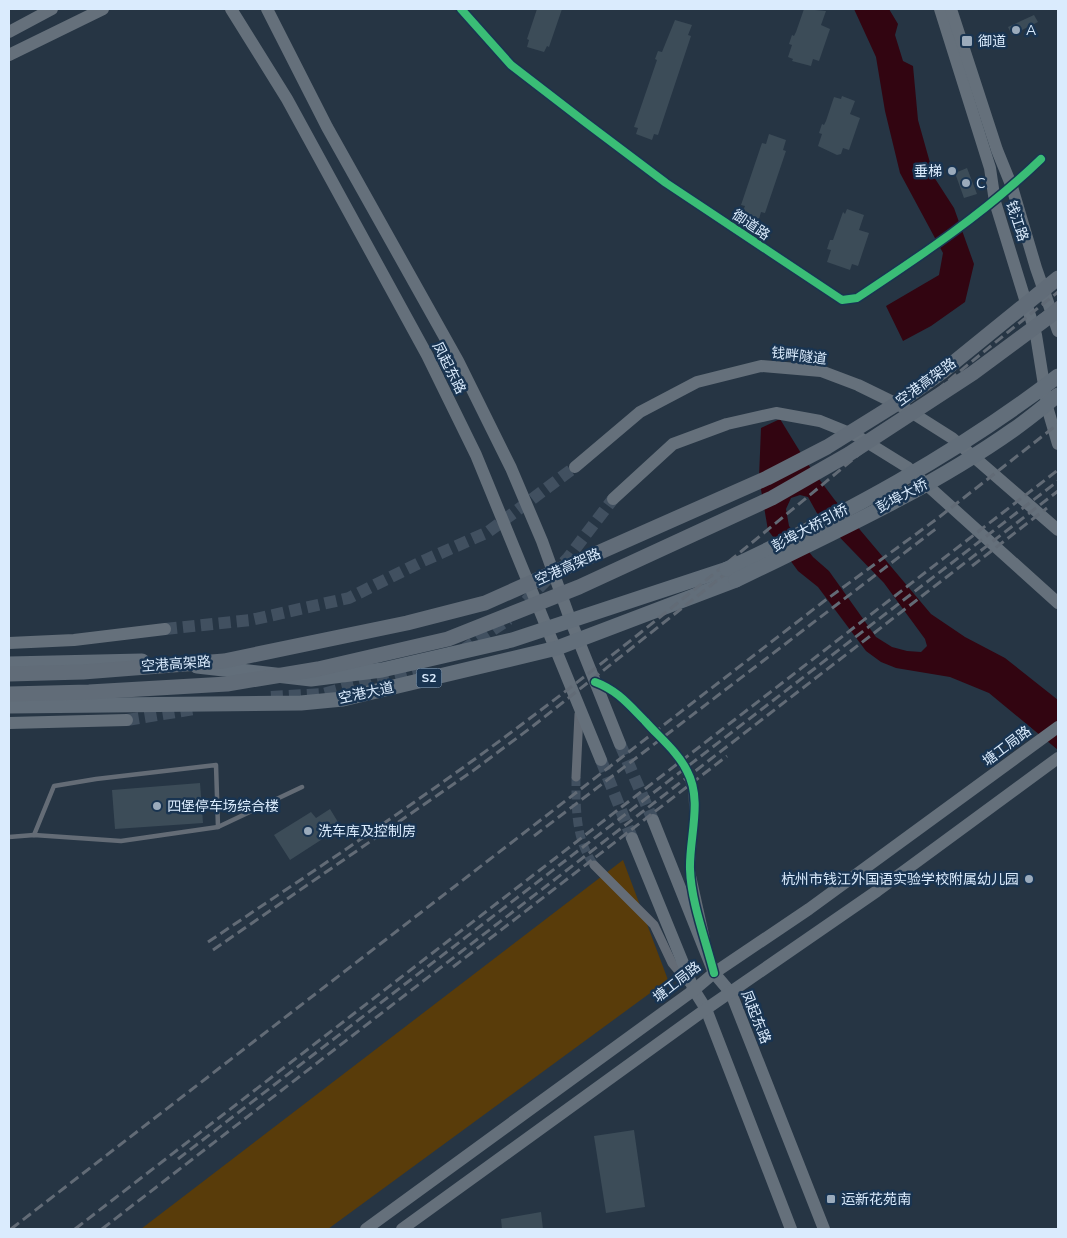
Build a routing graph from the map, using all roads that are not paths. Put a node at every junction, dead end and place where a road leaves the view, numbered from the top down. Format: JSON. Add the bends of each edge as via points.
{"nodes":[{"id":1,"x":52,"y":9,"type":"edge"},
{"id":2,"x":103,"y":9,"type":"edge"},
{"id":3,"x":231,"y":9,"type":"edge"},
{"id":4,"x":267,"y":9,"type":"edge"},
{"id":5,"x":462,"y":9,"type":"edge"},
{"id":6,"x":940,"y":9,"type":"edge"},
{"id":7,"x":951,"y":9,"type":"edge"},
{"id":8,"x":9,"y":32,"type":"edge"},
{"id":9,"x":9,"y":55,"type":"edge"},
{"id":10,"x":1041,"y":159,"type":"dead end"},
{"id":11,"x":1012,"y":187,"type":"junction"},
{"id":12,"x":995,"y":202,"type":"junction"},
{"id":13,"x":1058,"y":278,"type":"edge"},
{"id":14,"x":1058,"y":310,"type":"edge"},
{"id":15,"x":1058,"y":331,"type":"edge"},
{"id":16,"x":1058,"y":376,"type":"edge"},
{"id":17,"x":1058,"y":395,"type":"edge"},
{"id":18,"x":1058,"y":444,"type":"edge"},
{"id":19,"x":575,"y":467,"type":"tunnel mouth"},
{"id":20,"x":613,"y":499,"type":"tunnel mouth"},
{"id":21,"x":1058,"y":530,"type":"edge"},
{"id":22,"x":732,"y":574,"type":"junction"},
{"id":23,"x":1058,"y":603,"type":"edge"},
{"id":24,"x":570,"y":619,"type":"junction"},
{"id":25,"x":549,"y":627,"type":"junction"},
{"id":26,"x":165,"y":629,"type":"tunnel mouth"},
{"id":27,"x":578,"y":639,"type":"junction"},
{"id":28,"x":9,"y":643,"type":"edge"},
{"id":29,"x":557,"y":648,"type":"junction"},
{"id":30,"x":9,"y":664,"type":"edge"},
{"id":31,"x":9,"y":674,"type":"edge"},
{"id":32,"x":595,"y":682,"type":"junction"},
{"id":33,"x":9,"y":694,"type":"edge"},
{"id":34,"x":578,"y":699,"type":"junction"},
{"id":35,"x":9,"y":706,"type":"edge"},
{"id":36,"x":128,"y":720,"type":"tunnel mouth"},
{"id":37,"x":9,"y":723,"type":"edge"},
{"id":38,"x":648,"y":724,"type":"tunnel mouth"},
{"id":39,"x":1058,"y":728,"type":"edge"},
{"id":40,"x":620,"y":744,"type":"tunnel mouth"},
{"id":41,"x":1057,"y":759,"type":"edge"},
{"id":42,"x":601,"y":760,"type":"tunnel mouth"},
{"id":43,"x":576,"y":777,"type":"tunnel mouth"},
{"id":44,"x":302,"y":786,"type":"dead end"},
{"id":45,"x":693,"y":792,"type":"tunnel mouth"},
{"id":46,"x":653,"y":820,"type":"tunnel mouth"},
{"id":47,"x":218,"y":827,"type":"junction"},
{"id":48,"x":34,"y":835,"type":"junction"},
{"id":49,"x":9,"y":837,"type":"edge"},
{"id":50,"x":632,"y":838,"type":"tunnel mouth"},
{"id":51,"x":594,"y":865,"type":"tunnel mouth"},
{"id":52,"x":714,"y":973,"type":"junction"},
{"id":53,"x":694,"y":990,"type":"junction"},
{"id":54,"x":731,"y":993,"type":"junction"},
{"id":55,"x":706,"y":1009,"type":"junction"},
{"id":56,"x":366,"y":1229,"type":"edge"},
{"id":57,"x":402,"y":1229,"type":"edge"},
{"id":58,"x":791,"y":1229,"type":"edge"},
{"id":59,"x":824,"y":1229,"type":"edge"}],
"edges":[{"from":1,"to":8,"type":"main road"},
{"from":2,"to":9,"type":"main road"},
{"from":3,"to":25,"type":"main road","name":"凤起东路","via":[[287,99],[426,355],[476,455]]},
{"from":4,"to":24,"type":"main road","name":"凤起东路","via":[[327,127],[458,361],[511,468]]},
{"from":5,"to":12,"type":"street","name":"御道路","via":[[511,65],[666,183],[842,300],[858,298]]},
{"from":6,"to":12,"type":"main road","name":"钱江路","via":[[990,168]]},
{"from":7,"to":11,"type":"main road","name":"钱江路"},
{"from":10,"to":11,"type":"street","name":"御道路"},
{"from":11,"to":12,"type":"street","name":"御道路"},
{"from":11,"to":15,"type":"main road","name":"钱江路"},
{"from":12,"to":18,"type":"main road","name":"钱江路","via":[[1036,335],[1048,410]]},
{"from":13,"to":31,"type":"highway","name":"空港高架路","bridge":true,"via":[[942,372],[827,447],[767,478],[485,603],[407,623],[224,661]]},
{"from":14,"to":33,"type":"highway","name":"空港高架路","bridge":true,"via":[[973,373],[849,454],[772,498],[579,587],[448,639],[318,670],[227,684]]},
{"from":16,"to":22,"type":"main road","name":"彭埠大桥引桥","bridge":true,"via":[[1020,406],[940,457]]},
{"from":17,"to":22,"type":"main road","name":"彭埠大桥","bridge":true,"via":[[1013,430],[946,472]]},
{"from":19,"to":21,"type":"main road","name":"钱畔隧道","via":[[640,412],[697,382],[761,366],[821,371],[903,407],[952,438]]},
{"from":20,"to":23,"type":"main road","via":[[673,444],[727,424],[776,413],[820,421],[857,436],[907,467]]},
{"from":22,"to":24,"type":"main road","name":"空港大道"},
{"from":22,"to":27,"type":"main road","name":"空港大道"},
{"from":24,"to":25,"type":"main road","name":"空港大道"},
{"from":24,"to":27,"type":"main road","name":"凤起东路"},
{"from":25,"to":29,"type":"main road","name":"凤起东路"},
{"from":25,"to":30,"type":"main road","name":"空港大道","via":[[512,640],[382,670],[311,679],[138,661]]},
{"from":26,"to":28,"type":"main road","via":[[74,640]]},
{"from":27,"to":29,"type":"main road","name":"空港大道"},
{"from":27,"to":32,"type":"main road","name":"凤起东路"},
{"from":29,"to":34,"type":"main road","name":"凤起东路"},
{"from":29,"to":35,"type":"main road","name":"空港大道","number":"S2","via":[[343,699],[301,703]]},
{"from":32,"to":38,"type":"street","via":[[620,695]]},
{"from":32,"to":40,"type":"main road","name":"凤起东路"},
{"from":34,"to":42,"type":"main road","name":"凤起东路"},
{"from":34,"to":43,"type":"street","via":[[580,723]]},
{"from":36,"to":37,"type":"main road"},
{"from":39,"to":52,"type":"main road","name":"塘工局路","via":[[809,909]]},
{"from":41,"to":54,"type":"main road"},
{"from":44,"to":47,"type":"lane"},
{"from":45,"to":52,"type":"street","via":[[690,869]]},
{"from":46,"to":52,"type":"main road","name":"凤起东路"},
{"from":47,"to":48,"type":"lane","via":[[121,841]]},
{"from":47,"to":48,"type":"lane","via":[[216,765],[96,778],[54,786]]},
{"from":48,"to":49,"type":"lane"},
{"from":50,"to":53,"type":"main road"},
{"from":51,"to":53,"type":"street","via":[[654,925],[672,963]]},
{"from":52,"to":53,"type":"main road","name":"塘工局路"},
{"from":52,"to":54,"type":"main road","name":"凤起东路"},
{"from":53,"to":55,"type":"main road"},
{"from":53,"to":56,"type":"main road","name":"塘工局路"},
{"from":54,"to":55,"type":"main road"},
{"from":54,"to":59,"type":"main road","name":"凤起东路"},
{"from":55,"to":57,"type":"main road"},
{"from":55,"to":58,"type":"main road"}]}
